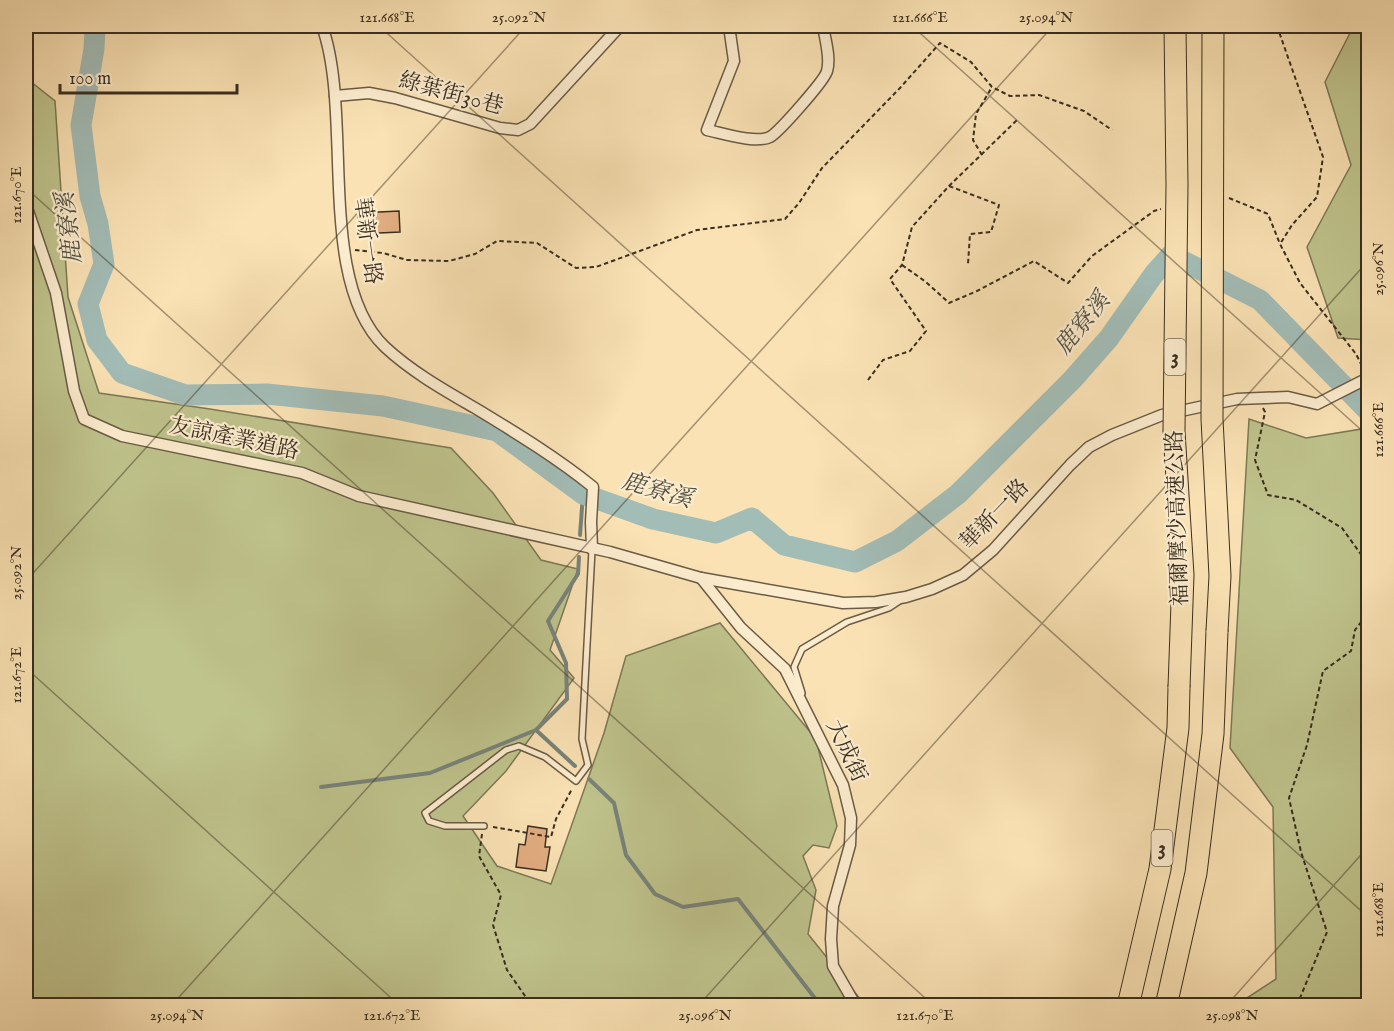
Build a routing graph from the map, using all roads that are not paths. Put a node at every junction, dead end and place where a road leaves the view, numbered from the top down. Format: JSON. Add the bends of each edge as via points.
{"nodes":[{"id":1,"x":322,"y":26,"type":"edge"},
{"id":2,"x":620,"y":26,"type":"edge"},
{"id":3,"x":729,"y":26,"type":"edge"},
{"id":4,"x":823,"y":26,"type":"edge"},
{"id":5,"x":1175,"y":26,"type":"edge"},
{"id":6,"x":1213,"y":26,"type":"edge"},
{"id":7,"x":335,"y":96,"type":"junction"},
{"id":8,"x":26,"y":205,"type":"edge"},
{"id":9,"x":1368,"y":378,"type":"edge"},
{"id":10,"x":592,"y":549,"type":"junction"},
{"id":11,"x":701,"y":578,"type":"junction"},
{"id":12,"x":906,"y":597,"type":"junction"},
{"id":13,"x":813,"y":726,"type":"junction"},
{"id":14,"x":484,"y":826,"type":"road end"},
{"id":15,"x":856,"y":1005,"type":"edge"},
{"id":16,"x":1128,"y":1005,"type":"edge"},
{"id":17,"x":1166,"y":1005,"type":"edge"}],
"edges":[{"from":1,"to":7,"type":"street","name":"華新一路"},
{"from":2,"to":7,"type":"street","name":"綠葉街30巷","via":[[530,124],[518,130],[369,93]]},
{"from":3,"to":4,"type":"street","via":[[734,61],[707,130],[754,140],[770,137],[828,71]]},
{"from":5,"to":16,"type":"highway","name":"福爾摩沙高速公路","number":"3","bridge":true,"via":[[1174,430],[1183,575],[1178,728],[1160,869]]},
{"from":6,"to":17,"type":"highway","name":"福爾摩沙高速公路","number":"3","bridge":true,"via":[[1212,419],[1220,576],[1213,734],[1196,873]]},
{"from":7,"to":10,"type":"street","name":"華新一路","via":[[347,271],[359,308],[383,345],[406,365],[541,449],[593,487]]},
{"from":8,"to":10,"type":"street","name":"友諒產業道路","via":[[56,293],[74,391],[84,419],[122,436],[302,473],[359,496]]},
{"from":9,"to":12,"type":"street","name":"華新一路","via":[[1317,404],[1288,397],[1237,399],[1162,415],[1112,435],[1089,447],[993,550],[963,575]]},
{"from":10,"to":11,"type":"street","name":"華新一路"},
{"from":10,"to":14,"type":"lane","via":[[582,739],[588,765],[576,781],[545,757],[519,746],[506,750],[425,813],[429,821],[445,826]]},
{"from":11,"to":12,"type":"street","name":"華新一路","via":[[843,603]]},
{"from":11,"to":13,"type":"street","name":"大成街","via":[[741,628],[784,669]]},
{"from":12,"to":13,"type":"lane","via":[[889,608],[847,622],[802,649],[794,667]]},
{"from":13,"to":15,"type":"street","name":"大成街","via":[[843,785],[851,818],[850,845],[833,906],[831,939],[833,966]]}]}
